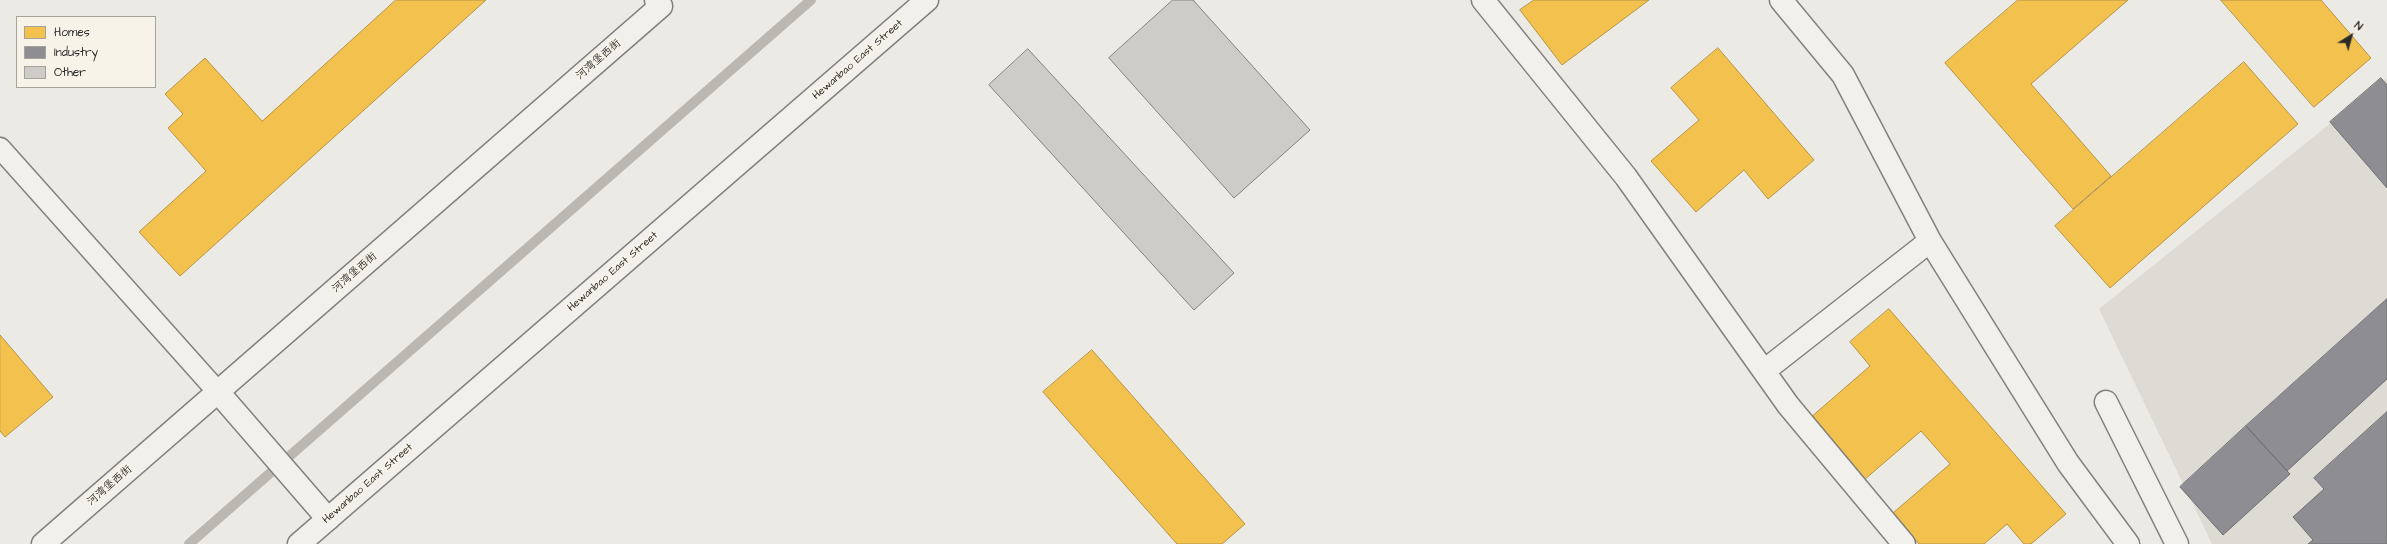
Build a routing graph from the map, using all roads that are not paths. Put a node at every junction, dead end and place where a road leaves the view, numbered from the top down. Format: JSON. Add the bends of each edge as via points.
{"nodes":[{"id":1,"x":656,"y":0,"type":"edge"},
{"id":2,"x":927,"y":0,"type":"edge"},
{"id":3,"x":1483,"y":0,"type":"edge"},
{"id":4,"x":1781,"y":0,"type":"edge"},
{"id":5,"x":0,"y":148,"type":"edge"},
{"id":6,"x":1930,"y":241,"type":"junction"},
{"id":7,"x":1764,"y":371,"type":"junction"},
{"id":8,"x":218,"y":392,"type":"junction"},
{"id":9,"x":2106,"y":402,"type":"dead end"},
{"id":10,"x":328,"y":519,"type":"junction"},
{"id":11,"x":43,"y":544,"type":"edge"},
{"id":12,"x":299,"y":544,"type":"edge"},
{"id":13,"x":1904,"y":544,"type":"edge"},
{"id":14,"x":2128,"y":544,"type":"edge"},
{"id":15,"x":2177,"y":544,"type":"edge"}],
"edges":[{"from":1,"to":8,"type":"street","name":"河湾堡西街","via":[[660,6]]},
{"from":2,"to":10,"type":"street","name":"Hewanbao East Street"},
{"from":3,"to":7,"type":"street","via":[[1626,177]]},
{"from":4,"to":6,"type":"street","via":[[1843,75]]},
{"from":5,"to":8,"type":"lane"},
{"from":6,"to":7,"type":"street"},
{"from":6,"to":14,"type":"street","via":[[2068,463]]},
{"from":7,"to":13,"type":"street","via":[[1788,405]]},
{"from":8,"to":10,"type":"street"},
{"from":8,"to":11,"type":"street","name":"河湾堡西街"},
{"from":9,"to":15,"type":"street"},
{"from":10,"to":12,"type":"street","name":"Hewanbao East Street"}]}
